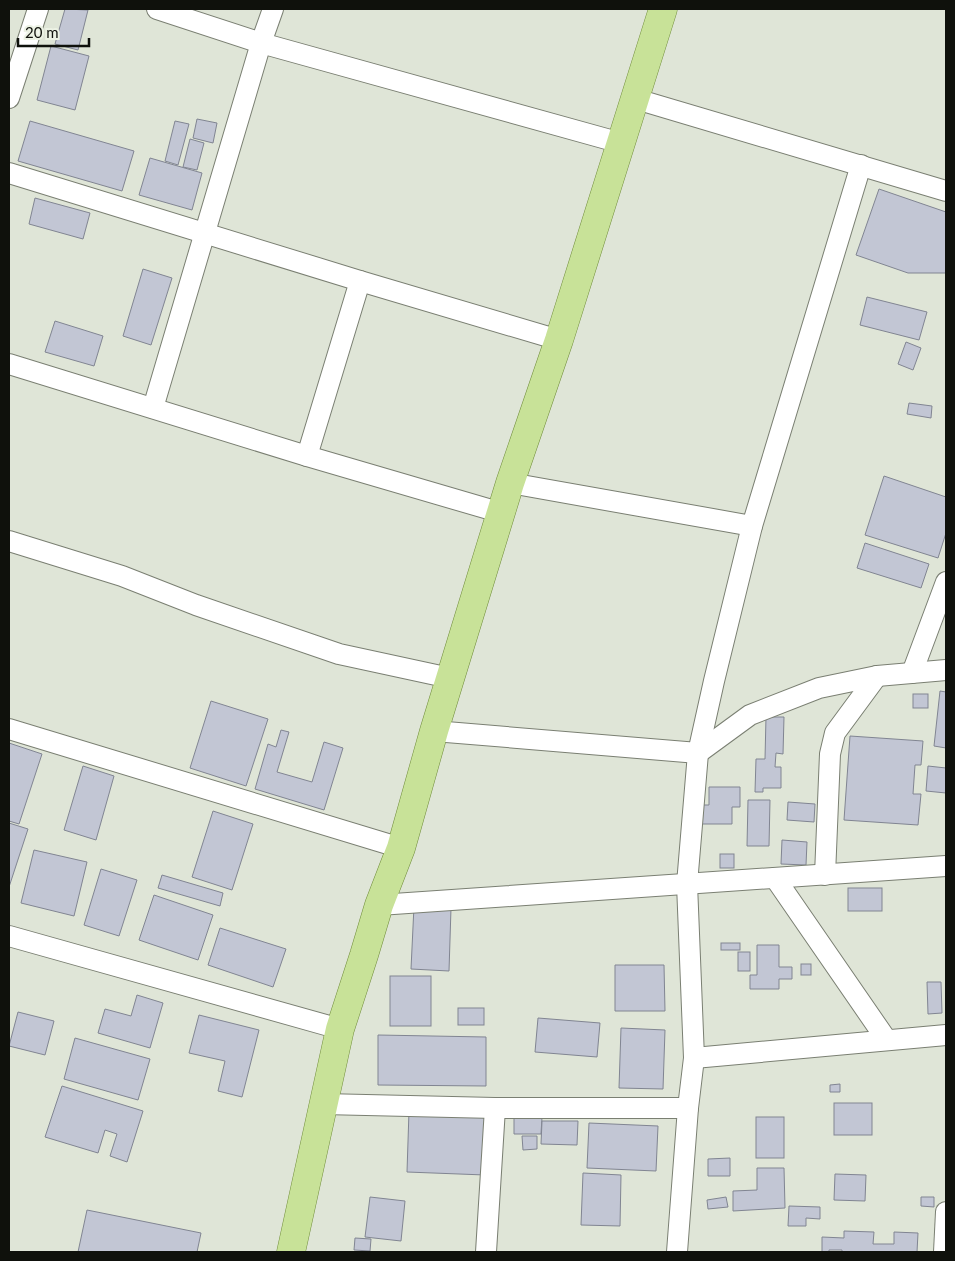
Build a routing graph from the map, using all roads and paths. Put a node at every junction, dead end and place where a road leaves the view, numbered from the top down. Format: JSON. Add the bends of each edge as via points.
{"nodes":[{"id":1,"x":38,"y":9,"type":"edge"},
{"id":2,"x":157,"y":9,"type":"edge"},
{"id":3,"x":273,"y":9,"type":"edge"},
{"id":4,"x":663,"y":9,"type":"edge"},
{"id":5,"x":261,"y":43,"type":"junction"},
{"id":6,"x":9,"y":98,"type":"edge"},
{"id":7,"x":636,"y":99,"type":"junction"},
{"id":8,"x":622,"y":144,"type":"junction"},
{"id":9,"x":861,"y":166,"type":"junction"},
{"id":10,"x":9,"y":173,"type":"edge"},
{"id":11,"x":946,"y":191,"type":"edge"},
{"id":12,"x":205,"y":234,"type":"junction"},
{"id":13,"x":360,"y":281,"type":"junction"},
{"id":14,"x":559,"y":340,"type":"junction"},
{"id":15,"x":9,"y":364,"type":"edge"},
{"id":16,"x":153,"y":408,"type":"junction"},
{"id":17,"x":307,"y":456,"type":"junction"},
{"id":18,"x":510,"y":483,"type":"junction"},
{"id":19,"x":502,"y":513,"type":"junction"},
{"id":20,"x":752,"y":526,"type":"junction"},
{"id":21,"x":9,"y":542,"type":"edge"},
{"id":22,"x":946,"y":582,"type":"edge"},
{"id":23,"x":946,"y":670,"type":"edge"},
{"id":24,"x":912,"y":672,"type":"junction"},
{"id":25,"x":877,"y":676,"type":"junction"},
{"id":26,"x":450,"y":678,"type":"junction"},
{"id":27,"x":9,"y":729,"type":"edge"},
{"id":28,"x":434,"y":731,"type":"junction"},
{"id":29,"x":698,"y":753,"type":"junction"},
{"id":30,"x":401,"y":848,"type":"junction"},
{"id":31,"x":946,"y":866,"type":"edge"},
{"id":32,"x":825,"y":875,"type":"junction"},
{"id":33,"x":775,"y":878,"type":"junction"},
{"id":34,"x":687,"y":884,"type":"junction"},
{"id":35,"x":379,"y":905,"type":"junction"},
{"id":36,"x":9,"y":936,"type":"edge"},
{"id":37,"x":340,"y":1029,"type":"junction"},
{"id":38,"x":946,"y":1035,"type":"edge"},
{"id":39,"x":886,"y":1039,"type":"junction"},
{"id":40,"x":694,"y":1058,"type":"junction"},
{"id":41,"x":323,"y":1104,"type":"junction"},
{"id":42,"x":495,"y":1108,"type":"junction"},
{"id":43,"x":688,"y":1108,"type":"junction"},
{"id":44,"x":946,"y":1212,"type":"edge"},
{"id":45,"x":291,"y":1252,"type":"edge"},
{"id":46,"x":486,"y":1252,"type":"edge"},
{"id":47,"x":677,"y":1252,"type":"edge"},
{"id":48,"x":944,"y":1252,"type":"edge"}],
"edges":[{"from":1,"to":6,"type":"street"},
{"from":2,"to":5,"type":"street"},
{"from":3,"to":5,"type":"street"},
{"from":4,"to":7,"type":"main road"},
{"from":5,"to":8,"type":"street"},
{"from":5,"to":12,"type":"street"},
{"from":7,"to":8,"type":"main road"},
{"from":7,"to":9,"type":"street"},
{"from":8,"to":14,"type":"main road"},
{"from":9,"to":11,"type":"street"},
{"from":9,"to":20,"type":"street"},
{"from":10,"to":12,"type":"street"},
{"from":12,"to":13,"type":"street"},
{"from":12,"to":16,"type":"street"},
{"from":13,"to":14,"type":"street"},
{"from":13,"to":17,"type":"street"},
{"from":14,"to":18,"type":"main road"},
{"from":15,"to":16,"type":"street"},
{"from":16,"to":17,"type":"street"},
{"from":17,"to":19,"type":"street"},
{"from":18,"to":19,"type":"main road"},
{"from":18,"to":20,"type":"street"},
{"from":19,"to":26,"type":"main road"},
{"from":20,"to":29,"type":"street"},
{"from":21,"to":26,"type":"street","via":[[122,576],[339,654]]},
{"from":22,"to":24,"type":"street"},
{"from":23,"to":24,"type":"street"},
{"from":24,"to":25,"type":"street"},
{"from":25,"to":29,"type":"street","via":[[819,688],[750,715]]},
{"from":25,"to":32,"type":"street","via":[[835,734],[830,754]]},
{"from":26,"to":28,"type":"main road"},
{"from":27,"to":30,"type":"street"},
{"from":28,"to":29,"type":"street"},
{"from":28,"to":30,"type":"main road"},
{"from":29,"to":34,"type":"street"},
{"from":30,"to":35,"type":"main road"},
{"from":31,"to":32,"type":"street"},
{"from":32,"to":33,"type":"street"},
{"from":33,"to":34,"type":"street"},
{"from":33,"to":39,"type":"street"},
{"from":34,"to":35,"type":"street"},
{"from":34,"to":40,"type":"street"},
{"from":35,"to":37,"type":"main road"},
{"from":36,"to":37,"type":"street"},
{"from":37,"to":41,"type":"main road"},
{"from":38,"to":39,"type":"street"},
{"from":39,"to":40,"type":"street"},
{"from":40,"to":43,"type":"street"},
{"from":41,"to":42,"type":"street"},
{"from":41,"to":45,"type":"main road"},
{"from":42,"to":43,"type":"street"},
{"from":42,"to":46,"type":"street"},
{"from":43,"to":47,"type":"street"},
{"from":44,"to":48,"type":"street"}]}
